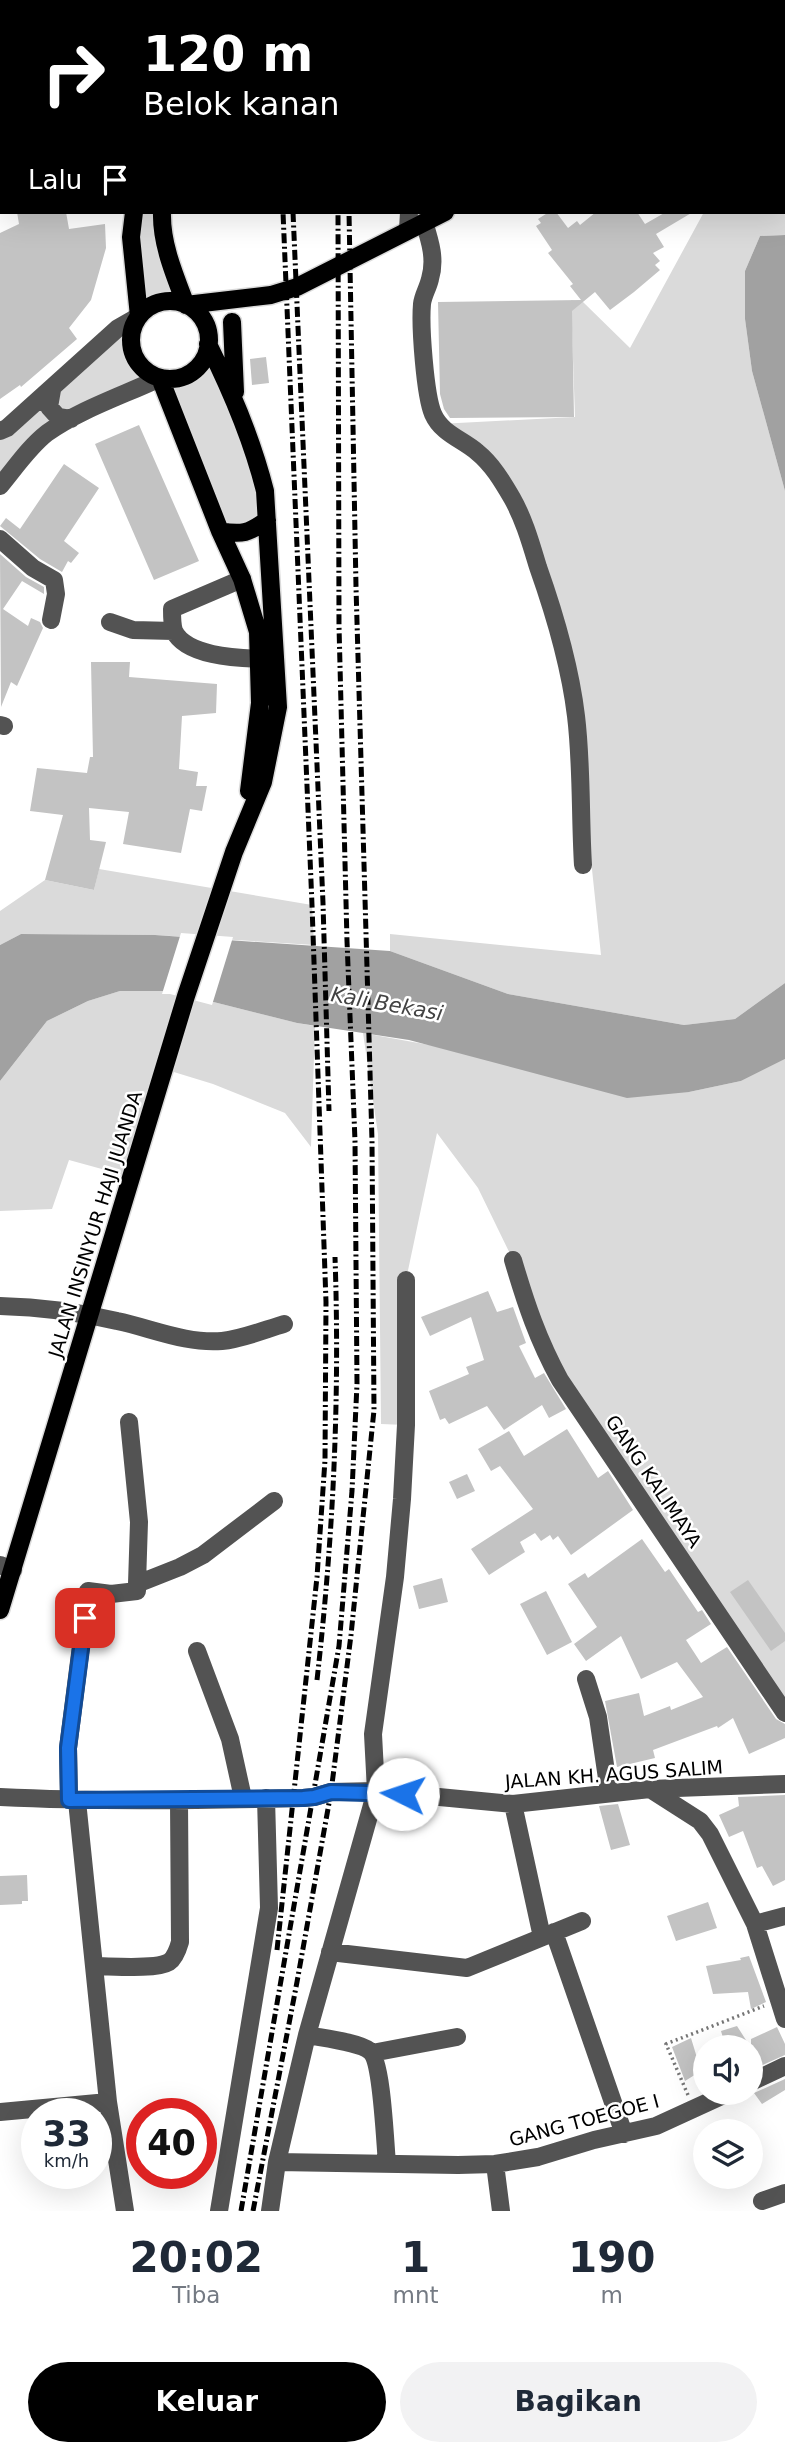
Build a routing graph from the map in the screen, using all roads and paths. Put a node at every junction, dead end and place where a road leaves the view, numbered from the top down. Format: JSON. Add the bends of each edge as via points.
{"nodes":[{"id":1,"x":134,"y":214,"type":"edge"},
{"id":2,"x":162,"y":214,"type":"edge"},
{"id":3,"x":438,"y":214,"type":"edge"},
{"id":4,"x":414,"y":221,"type":"edge"},
{"id":5,"x":271,"y":295,"type":"junction"},
{"id":6,"x":186,"y":305,"type":"junction"},
{"id":7,"x":139,"y":316,"type":"junction"},
{"id":8,"x":232,"y":322,"type":"junction"},
{"id":9,"x":209,"y":341,"type":"junction"},
{"id":10,"x":160,"y":378,"type":"junction"},
{"id":11,"x":52,"y":390,"type":"junction"},
{"id":12,"x":235,"y":398,"type":"junction"},
{"id":13,"x":71,"y":419,"type":"junction"},
{"id":14,"x":0,"y":431,"type":"edge"},
{"id":15,"x":0,"y":486,"type":"edge"},
{"id":16,"x":267,"y":520,"type":"junction"},
{"id":17,"x":220,"y":531,"type":"junction"},
{"id":18,"x":0,"y":539,"type":"edge"},
{"id":19,"x":242,"y":579,"type":"junction"},
{"id":20,"x":51,"y":620,"type":"dead end"},
{"id":21,"x":110,"y":622,"type":"dead end"},
{"id":22,"x":174,"y":631,"type":"junction"},
{"id":23,"x":260,"y":659,"type":"junction"},
{"id":24,"x":234,"y":852,"type":"junction"},
{"id":25,"x":583,"y":865,"type":"dead end"},
{"id":26,"x":513,"y":1260,"type":"dead end"},
{"id":27,"x":406,"y":1280,"type":"dead end"},
{"id":28,"x":0,"y":1306,"type":"edge"},
{"id":29,"x":90,"y":1316,"type":"junction"},
{"id":30,"x":284,"y":1324,"type":"dead end"},
{"id":31,"x":129,"y":1422,"type":"dead end"},
{"id":32,"x":274,"y":1501,"type":"dead end"},
{"id":33,"x":7,"y":1567,"type":"edge"},
{"id":34,"x":137,"y":1584,"type":"junction"},
{"id":35,"x":0,"y":1610,"type":"edge"},
{"id":36,"x":197,"y":1651,"type":"dead end"},
{"id":37,"x":586,"y":1679,"type":"dead end"},
{"id":38,"x":785,"y":1713,"type":"edge"},
{"id":39,"x":785,"y":1784,"type":"edge"},
{"id":40,"x":650,"y":1788,"type":"junction"},
{"id":41,"x":702,"y":1788,"type":"junction"},
{"id":42,"x":376,"y":1791,"type":"junction"},
{"id":43,"x":609,"y":1793,"type":"junction"},
{"id":44,"x":0,"y":1797,"type":"edge"},
{"id":45,"x":243,"y":1798,"type":"junction"},
{"id":46,"x":266,"y":1798,"type":"junction"},
{"id":47,"x":73,"y":1801,"type":"junction"},
{"id":48,"x":179,"y":1801,"type":"junction"},
{"id":49,"x":513,"y":1804,"type":"junction"},
{"id":50,"x":700,"y":1821,"type":"junction"},
{"id":51,"x":785,"y":1916,"type":"edge"},
{"id":52,"x":582,"y":1921,"type":"dead end"},
{"id":53,"x":755,"y":1924,"type":"junction"},
{"id":54,"x":548,"y":1935,"type":"junction"},
{"id":55,"x":330,"y":1952,"type":"junction"},
{"id":56,"x":94,"y":1966,"type":"junction"},
{"id":57,"x":779,"y":2000,"type":"junction"},
{"id":58,"x":785,"y":2019,"type":"edge"},
{"id":59,"x":307,"y":2035,"type":"junction"},
{"id":60,"x":457,"y":2037,"type":"dead end"},
{"id":61,"x":372,"y":2053,"type":"junction"},
{"id":62,"x":785,"y":2066,"type":"edge"},
{"id":63,"x":763,"y":2076,"type":"edge"},
{"id":64,"x":108,"y":2098,"type":"edge"},
{"id":65,"x":702,"y":2105,"type":"edge"},
{"id":66,"x":694,"y":2109,"type":"junction"},
{"id":67,"x":21,"y":2110,"type":"edge"},
{"id":68,"x":0,"y":2112,"type":"edge"},
{"id":69,"x":112,"y":2128,"type":"edge"},
{"id":70,"x":624,"y":2134,"type":"junction"},
{"id":71,"x":277,"y":2162,"type":"junction"},
{"id":72,"x":387,"y":2163,"type":"junction"},
{"id":73,"x":495,"y":2164,"type":"junction"},
{"id":74,"x":785,"y":2193,"type":"edge"},
{"id":75,"x":762,"y":2201,"type":"dead end"},
{"id":76,"x":125,"y":2211,"type":"edge"},
{"id":77,"x":219,"y":2211,"type":"edge"},
{"id":78,"x":270,"y":2211,"type":"edge"},
{"id":79,"x":501,"y":2211,"type":"edge"}],
"edges":[{"from":1,"to":7,"type":"main road","via":[[131,237]]},
{"from":2,"to":6,"type":"main road"},
{"from":3,"to":4,"type":"main road"},
{"from":4,"to":5,"type":"main road","via":[[307,283]]},
{"from":4,"to":25,"type":"street","via":[[430,241],[433,264],[421,319],[433,414],[499,477],[523,520],[563,651],[576,717]]},
{"from":5,"to":6,"type":"main road"},
{"from":5,"to":8,"type":"main road"},
{"from":6,"to":7,"type":"main road","via":[[159,303]]},
{"from":6,"to":9,"type":"main road","via":[[201,318]]},
{"from":7,"to":10,"type":"main road","via":[[131,333],[134,355],[146,371]]},
{"from":7,"to":11,"type":"street","via":[[118,328]]},
{"from":8,"to":9,"type":"main road"},
{"from":8,"to":12,"type":"main road"},
{"from":9,"to":10,"type":"main road","via":[[196,370],[181,378]]},
{"from":9,"to":12,"type":"main road","name":"JALAN INSINYUR HAJI JUANDA"},
{"from":10,"to":13,"type":"street"},
{"from":10,"to":17,"type":"main road","name":"JALAN INSINYUR HAJI JUANDA"},
{"from":11,"to":13,"type":"street","via":[[49,407],[58,417]]},
{"from":11,"to":14,"type":"street"},
{"from":12,"to":16,"type":"main road","name":"JALAN INSINYUR HAJI JUANDA","via":[[258,462]]},
{"from":13,"to":15,"type":"street","via":[[35,444]]},
{"from":16,"to":17,"type":"main road","via":[[251,532]]},
{"from":16,"to":24,"type":"main road","name":"JALAN INSINYUR HAJI JUANDA","via":[[278,706],[262,782]]},
{"from":17,"to":19,"type":"main road","name":"JALAN INSINYUR HAJI JUANDA"},
{"from":18,"to":20,"type":"street","via":[[54,580]]},
{"from":19,"to":22,"type":"street","via":[[172,609]]},
{"from":19,"to":23,"type":"main road","name":"JALAN INSINYUR HAJI JUANDA","via":[[258,632]]},
{"from":21,"to":22,"type":"street","via":[[133,630]]},
{"from":22,"to":23,"type":"street","via":[[190,648]]},
{"from":23,"to":24,"type":"main road","name":"JALAN INSINYUR HAJI JUANDA","via":[[252,777]]},
{"from":24,"to":29,"type":"main road","name":"JALAN INSINYUR HAJI JUANDA"},
{"from":26,"to":38,"type":"street","name":"GANG KALIMAYA","via":[[531,1320],[560,1380]]},
{"from":27,"to":42,"type":"street","via":[[402,1499],[396,1577],[373,1734]]},
{"from":28,"to":29,"type":"street"},
{"from":29,"to":30,"type":"street","via":[[222,1341]]},
{"from":29,"to":33,"type":"main road","name":"JALAN INSINYUR HAJI JUANDA"},
{"from":31,"to":34,"type":"street","via":[[139,1522]]},
{"from":32,"to":34,"type":"street","via":[[203,1555]]},
{"from":33,"to":35,"type":"main road","name":"JALAN INSINYUR HAJI JUANDA"},
{"from":34,"to":47,"type":"street","via":[[137,1591],[88,1591],[68,1748]]},
{"from":36,"to":45,"type":"street","via":[[230,1739]]},
{"from":37,"to":43,"type":"street","via":[[598,1717]]},
{"from":39,"to":41,"type":"street","name":"JALAN KH. AGUS SALIM"},
{"from":40,"to":41,"type":"street","name":"JALAN KH. AGUS SALIM"},
{"from":40,"to":43,"type":"street","name":"JALAN KH. AGUS SALIM"},
{"from":40,"to":50,"type":"street"},
{"from":41,"to":50,"type":"street","via":[[697,1803]]},
{"from":42,"to":46,"type":"street","name":"JALAN KH. AGUS SALIM"},
{"from":42,"to":49,"type":"street","name":"JALAN KH. AGUS SALIM"},
{"from":42,"to":55,"type":"street"},
{"from":43,"to":49,"type":"street","name":"JALAN KH. AGUS SALIM"},
{"from":44,"to":47,"type":"street","name":"JALAN KH. AGUS SALIM"},
{"from":45,"to":46,"type":"street","name":"JALAN KH. AGUS SALIM"},
{"from":45,"to":48,"type":"street","name":"JALAN KH. AGUS SALIM"},
{"from":46,"to":77,"type":"street","via":[[269,1908]]},
{"from":47,"to":48,"type":"street","name":"JALAN KH. AGUS SALIM"},
{"from":47,"to":56,"type":"street"},
{"from":48,"to":56,"type":"street","via":[[180,1942],[176,1952],[169,1962],[154,1965]]},
{"from":49,"to":54,"type":"street"},
{"from":50,"to":53,"type":"street"},
{"from":51,"to":53,"type":"street"},
{"from":52,"to":54,"type":"street"},
{"from":53,"to":57,"type":"street"},
{"from":54,"to":55,"type":"street","via":[[467,1968]]},
{"from":54,"to":70,"type":"street"},
{"from":55,"to":59,"type":"street"},
{"from":56,"to":64,"type":"street"},
{"from":57,"to":58,"type":"street"},
{"from":57,"to":66,"type":"path","via":[[666,2044]]},
{"from":59,"to":61,"type":"street"},
{"from":59,"to":71,"type":"street"},
{"from":60,"to":61,"type":"street"},
{"from":61,"to":72,"type":"street","via":[[379,2075]]},
{"from":62,"to":63,"type":"street"},
{"from":65,"to":66,"type":"street","name":"GANG TOEGOE I"},
{"from":66,"to":70,"type":"street","name":"GANG TOEGOE I"},
{"from":67,"to":68,"type":"street"},
{"from":69,"to":76,"type":"street"},
{"from":70,"to":73,"type":"street","name":"GANG TOEGOE I"},
{"from":71,"to":72,"type":"street","name":"GANG TOEGOE I"},
{"from":71,"to":78,"type":"street"},
{"from":72,"to":73,"type":"street","name":"GANG TOEGOE I"},
{"from":73,"to":79,"type":"street"},
{"from":74,"to":75,"type":"street"}]}
